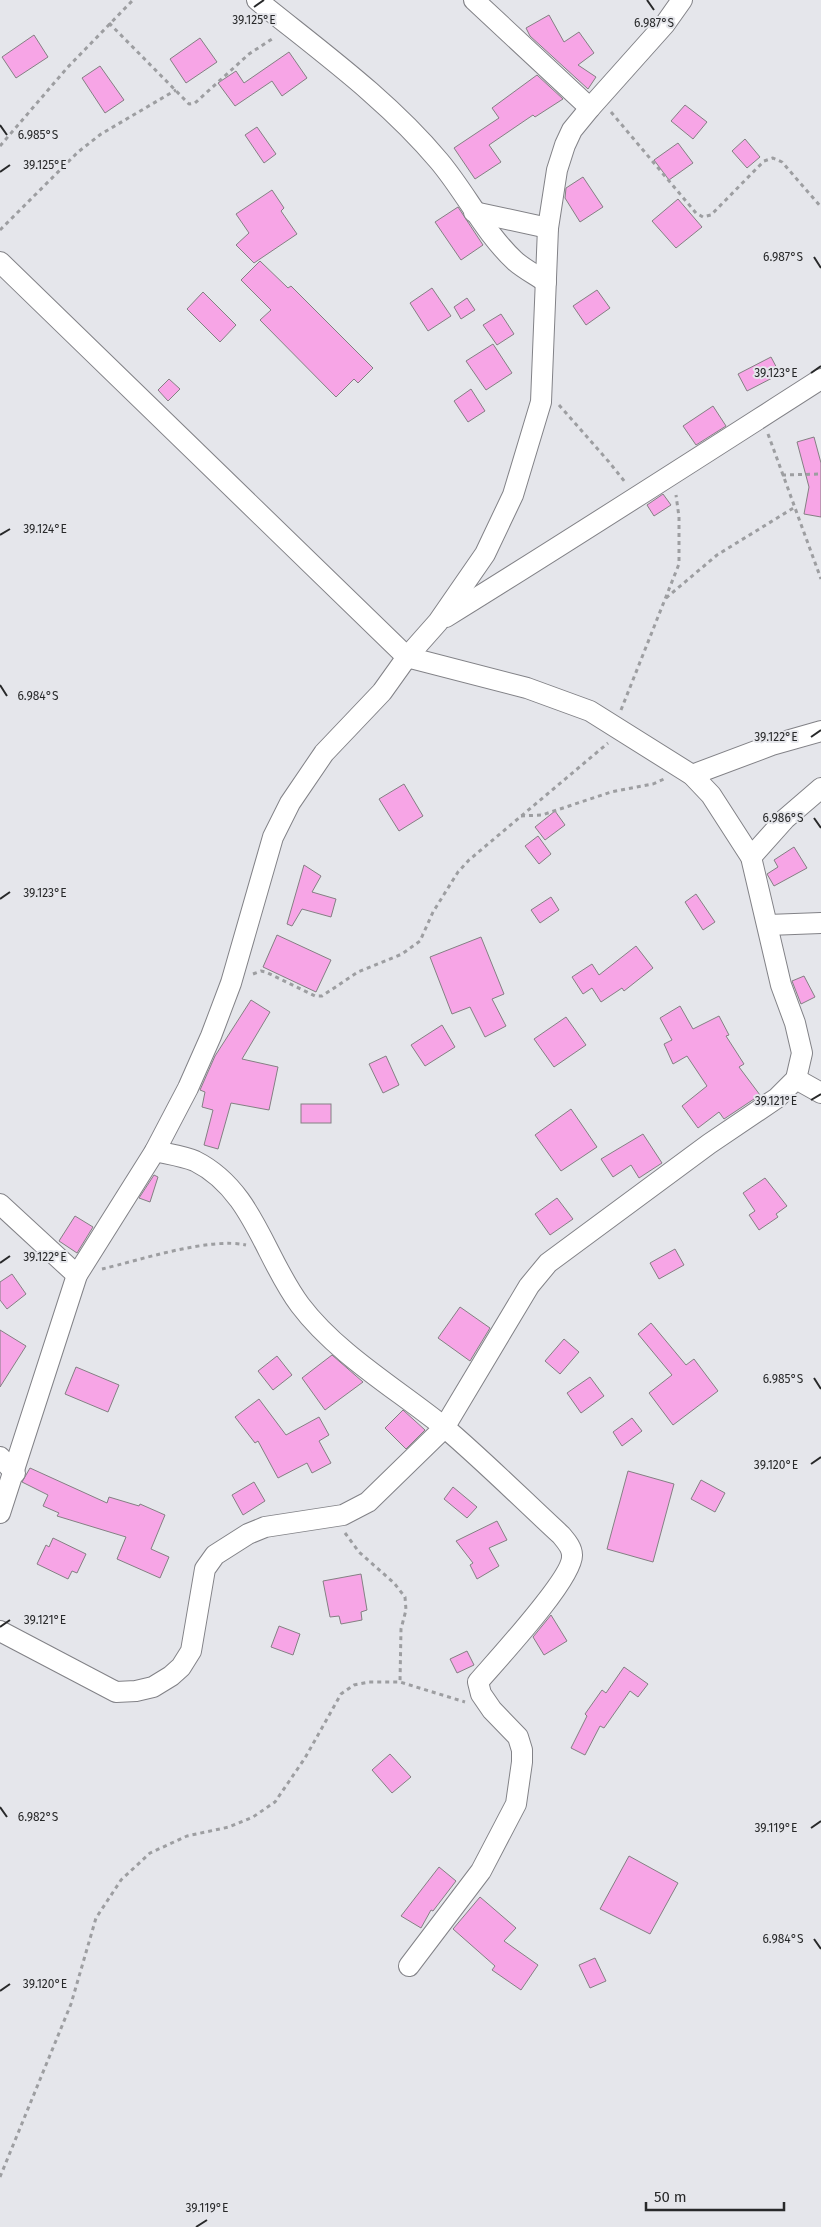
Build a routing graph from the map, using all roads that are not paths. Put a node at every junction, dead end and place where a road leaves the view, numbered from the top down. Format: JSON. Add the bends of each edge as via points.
{"nodes":[{"id":1,"x":258,"y":0,"type":"edge"},
{"id":2,"x":474,"y":0,"type":"edge"},
{"id":3,"x":682,"y":0,"type":"edge"},
{"id":4,"x":594,"y":103,"type":"junction"},
{"id":5,"x":474,"y":212,"type":"junction"},
{"id":6,"x":548,"y":228,"type":"junction"},
{"id":7,"x":0,"y":262,"type":"edge"},
{"id":8,"x":546,"y":282,"type":"junction"},
{"id":9,"x":821,"y":379,"type":"edge"},
{"id":10,"x":438,"y":622,"type":"junction"},
{"id":11,"x":407,"y":657,"type":"junction"},
{"id":12,"x":821,"y":731,"type":"edge"},
{"id":13,"x":687,"y":772,"type":"junction"},
{"id":14,"x":821,"y":788,"type":"edge"},
{"id":15,"x":751,"y":857,"type":"junction"},
{"id":16,"x":821,"y":923,"type":"edge"},
{"id":17,"x":768,"y":925,"type":"junction"},
{"id":18,"x":796,"y":1079,"type":"junction"},
{"id":19,"x":821,"y":1093,"type":"edge"},
{"id":20,"x":155,"y":1151,"type":"junction"},
{"id":21,"x":0,"y":1204,"type":"edge"},
{"id":22,"x":77,"y":1275,"type":"junction"},
{"id":23,"x":444,"y":1428,"type":"junction"},
{"id":24,"x":0,"y":1457,"type":"edge"},
{"id":25,"x":15,"y":1472,"type":"junction"},
{"id":26,"x":0,"y":1513,"type":"edge"},
{"id":27,"x":0,"y":1630,"type":"edge"},
{"id":28,"x":409,"y":1966,"type":"dead end"}],
"edges":[{"from":1,"to":5,"type":"street","via":[[396,115],[440,161]]},
{"from":2,"to":4,"type":"street"},
{"from":3,"to":4,"type":"street","via":[[665,24]]},
{"from":4,"to":6,"type":"street","via":[[572,130],[565,145],[556,170]]},
{"from":5,"to":6,"type":"street"},
{"from":5,"to":8,"type":"street","via":[[516,261]]},
{"from":6,"to":8,"type":"street"},
{"from":7,"to":11,"type":"street"},
{"from":8,"to":10,"type":"street","via":[[542,402],[513,495],[485,554]]},
{"from":9,"to":10,"type":"street"},
{"from":10,"to":11,"type":"street"},
{"from":11,"to":13,"type":"street","via":[[527,688],[590,711]]},
{"from":11,"to":20,"type":"street","via":[[382,692],[324,753],[290,802],[273,836],[231,983],[211,1036]]},
{"from":12,"to":13,"type":"street"},
{"from":13,"to":15,"type":"street","via":[[711,795]]},
{"from":14,"to":15,"type":"street","via":[[785,819]]},
{"from":15,"to":17,"type":"street"},
{"from":16,"to":17,"type":"street"},
{"from":17,"to":18,"type":"street","via":[[781,985],[802,1053]]},
{"from":18,"to":19,"type":"street"},
{"from":18,"to":23,"type":"street","via":[[777,1098],[548,1263],[529,1286]]},
{"from":20,"to":22,"type":"street"},
{"from":20,"to":23,"type":"street","via":[[193,1160],[213,1171],[231,1188],[243,1203],[300,1305],[321,1329]]},
{"from":21,"to":22,"type":"street"},
{"from":22,"to":25,"type":"street"},
{"from":23,"to":27,"type":"street","via":[[368,1502],[343,1515],[265,1526],[215,1555],[205,1570],[191,1651],[181,1667],[153,1687],[136,1692],[116,1692]]},
{"from":23,"to":28,"type":"street","via":[[561,1535],[572,1555],[569,1568],[545,1603],[478,1682],[481,1694],[492,1710],[518,1737],[522,1750],[516,1804],[481,1872]]},
{"from":24,"to":25,"type":"street"},
{"from":25,"to":26,"type":"street"}]}
